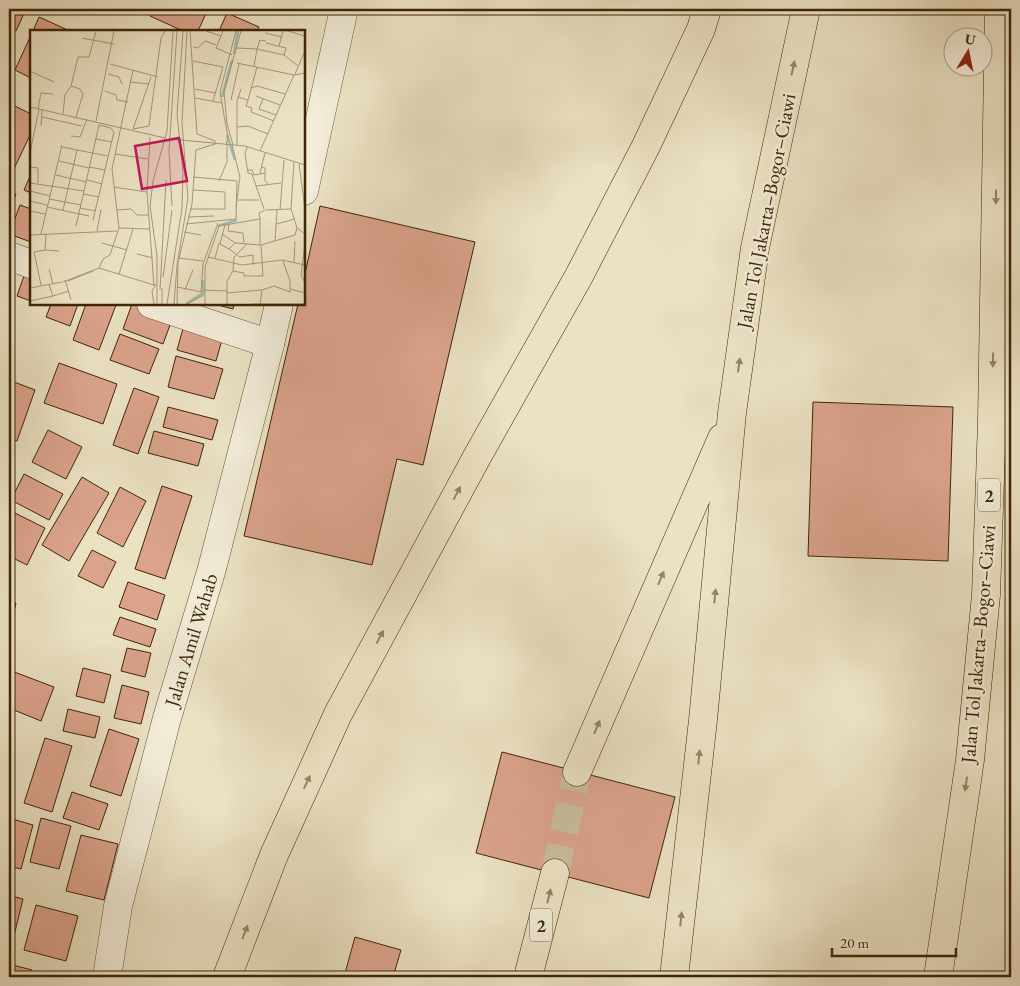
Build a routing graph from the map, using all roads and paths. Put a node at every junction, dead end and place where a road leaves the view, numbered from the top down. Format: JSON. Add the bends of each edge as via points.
{"nodes":[{"id":1,"x":344,"y":9,"type":"edge"},
{"id":2,"x":707,"y":9,"type":"edge"},
{"id":3,"x":806,"y":9,"type":"edge"},
{"id":4,"x":999,"y":9,"type":"edge"},
{"id":5,"x":305,"y":186,"type":"edge"},
{"id":6,"x":9,"y":256,"type":"edge"},
{"id":7,"x":30,"y":264,"type":"edge"},
{"id":8,"x":154,"y":305,"type":"edge"},
{"id":9,"x":279,"y":305,"type":"edge"},
{"id":10,"x":270,"y":344,"type":"junction"},
{"id":11,"x":732,"y":413,"type":"junction"},
{"id":12,"x":578,"y":772,"type":"tunnel mouth"},
{"id":13,"x":555,"y":873,"type":"tunnel mouth"},
{"id":14,"x":107,"y":977,"type":"edge"},
{"id":15,"x":227,"y":977,"type":"edge"},
{"id":16,"x":528,"y":977,"type":"edge"},
{"id":17,"x":674,"y":977,"type":"edge"},
{"id":18,"x":938,"y":977,"type":"edge"}],
"edges":[{"from":1,"to":5,"type":"street"},
{"from":15,"to":2,"type":"highway","one_way":true,"via":[[274,855],[338,714],[579,276],[646,146],[701,30]]},
{"from":11,"to":3,"type":"highway","name":"Jalan Tol Jakarta–Bogor–Ciawi","one_way":true,"via":[[755,248]]},
{"from":4,"to":18,"type":"highway","name":"Jalan Tol Jakarta–Bogor–Ciawi","number":"2","one_way":true,"via":[[986,596],[970,760]]},
{"from":6,"to":7,"type":"street"},
{"from":8,"to":10,"type":"street"},
{"from":9,"to":10,"type":"street","name":"Jalan Amil Wahab"},
{"from":10,"to":14,"type":"street","name":"Jalan Amil Wahab","via":[[211,572],[167,718],[120,896]]},
{"from":12,"to":11,"type":"highway","name":"Jalan Tol Jakarta–Bogor–Ciawi","one_way":true},
{"from":17,"to":11,"type":"highway","name":"Jalan Tol Jakarta–Bogor–Ciawi","one_way":true,"via":[[702,730]]},
{"from":16,"to":13,"type":"highway","number":"2","one_way":true}]}
